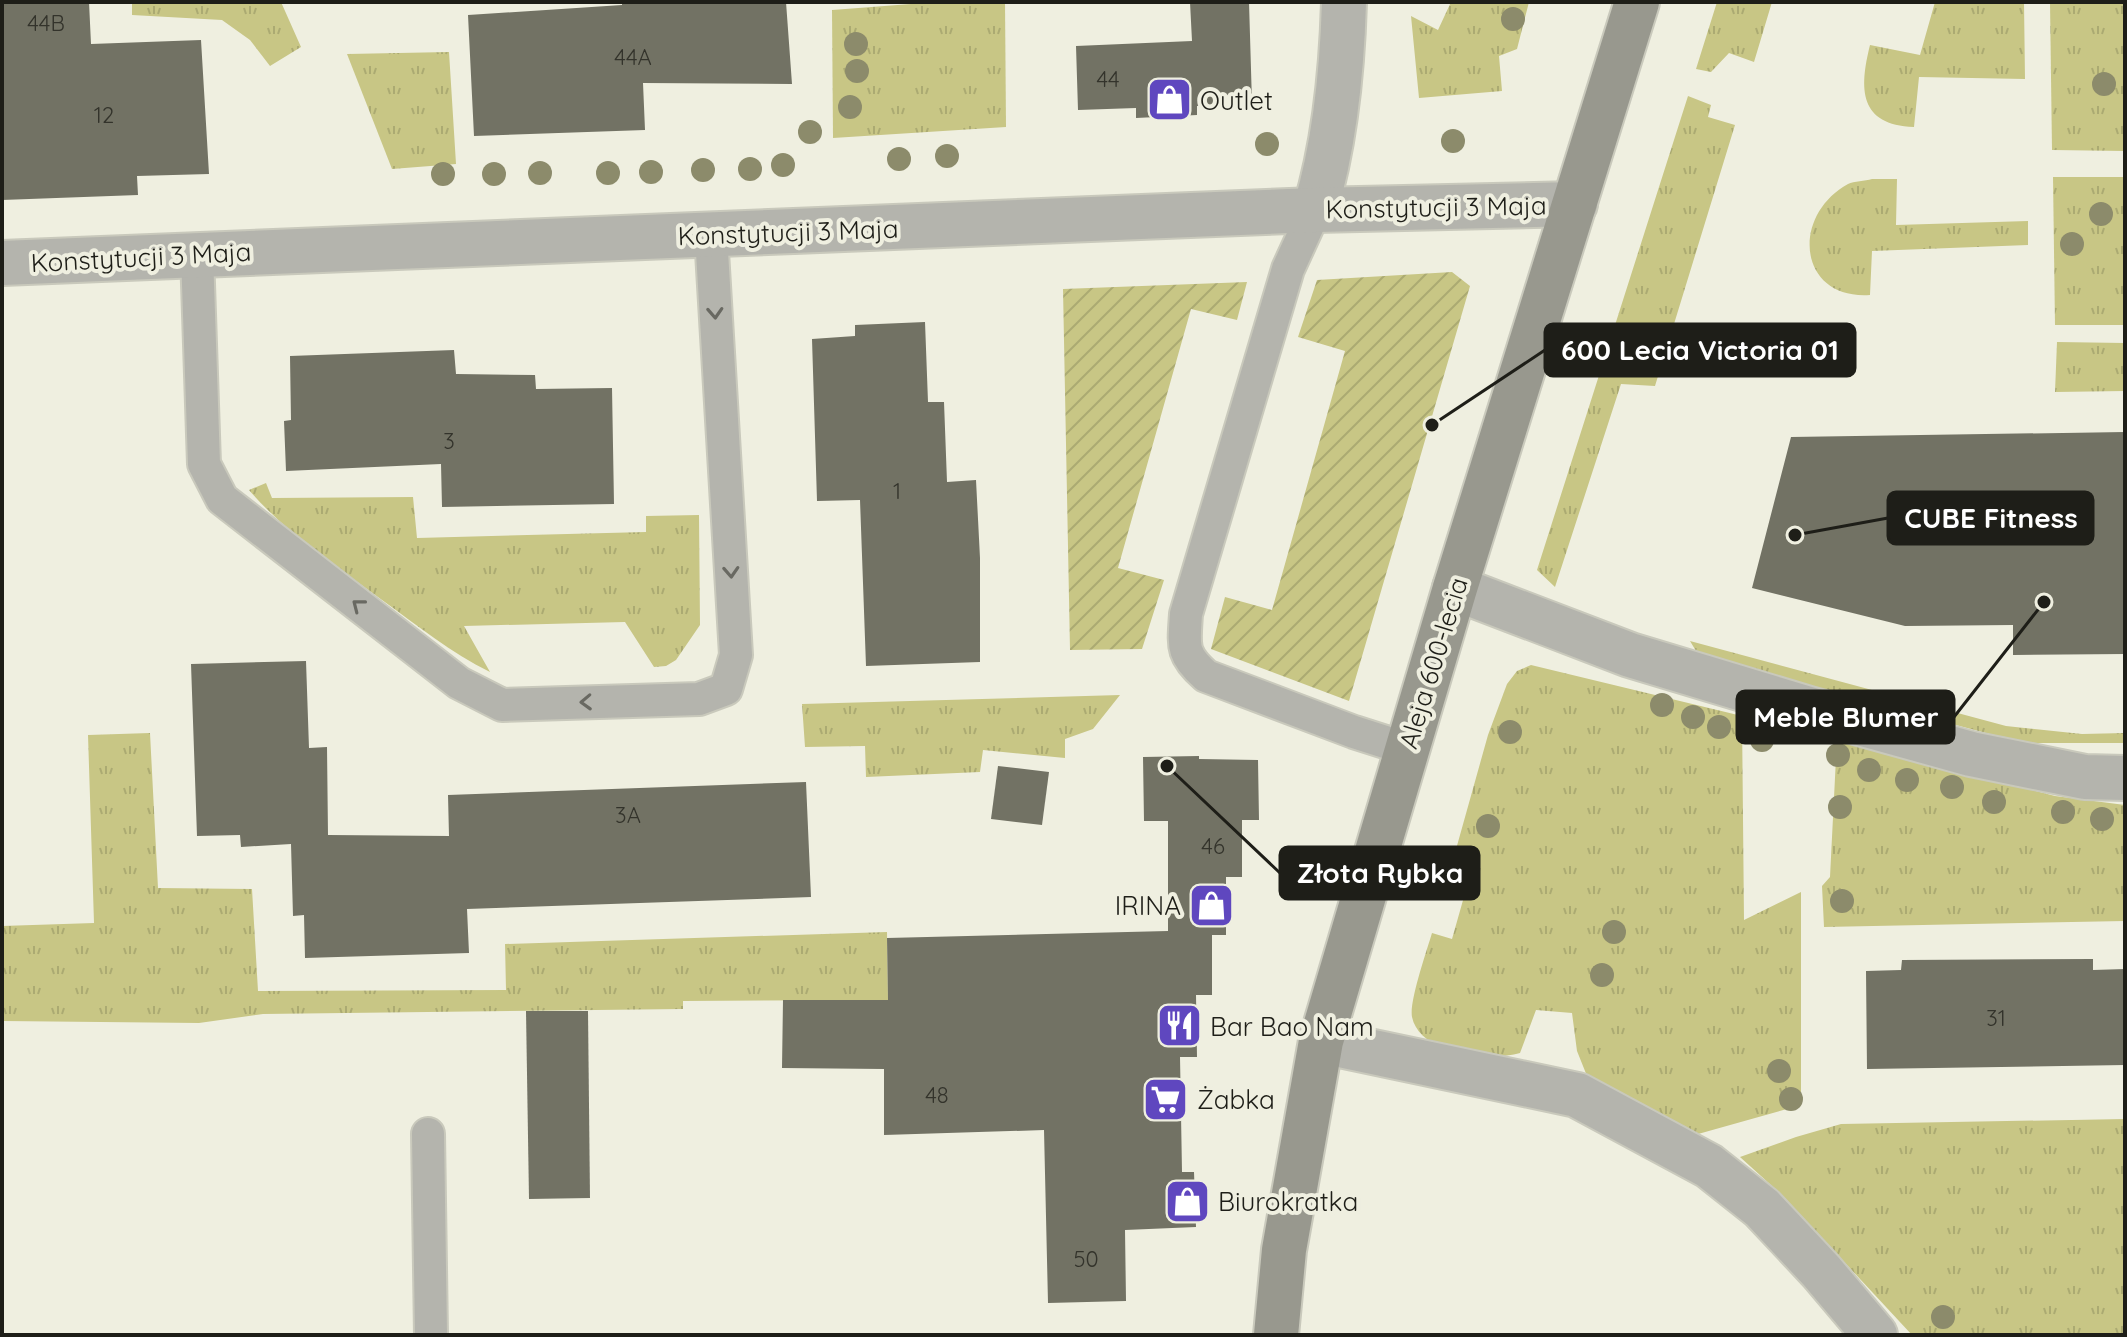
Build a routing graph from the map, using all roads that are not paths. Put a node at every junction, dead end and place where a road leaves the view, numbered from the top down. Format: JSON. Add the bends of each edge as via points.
{"nodes":[{"id":1,"x":1344,"y":2,"type":"edge"},
{"id":2,"x":1637,"y":2,"type":"edge"},
{"id":3,"x":1575,"y":204,"type":"junction"},
{"id":4,"x":1315,"y":210,"type":"junction"},
{"id":5,"x":711,"y":235,"type":"junction"},
{"id":6,"x":197,"y":254,"type":"junction"},
{"id":7,"x":2,"y":263,"type":"edge"},
{"id":8,"x":1455,"y":588,"type":"junction"},
{"id":9,"x":1407,"y":749,"type":"junction"},
{"id":10,"x":2125,"y":778,"type":"edge"},
{"id":11,"x":1321,"y":1041,"type":"junction"},
{"id":12,"x":428,"y":1134,"type":"dead end"},
{"id":13,"x":431,"y":1335,"type":"edge"},
{"id":14,"x":1276,"y":1335,"type":"edge"},
{"id":15,"x":1875,"y":1335,"type":"edge"}],
"edges":[{"from":1,"to":4,"type":"street","via":[[1335,115]]},
{"from":2,"to":3,"type":"main road","name":"Aleja 600-lecia"},
{"from":3,"to":4,"type":"street","name":"Konstytucji 3 Maja"},
{"from":3,"to":8,"type":"main road","name":"Aleja 600-lecia"},
{"from":4,"to":5,"type":"street","name":"Konstytucji 3 Maja"},
{"from":4,"to":9,"type":"lane","via":[[1288,269],[1186,614],[1184,646],[1188,660],[1206,676]]},
{"from":5,"to":6,"type":"street","name":"Konstytucji 3 Maja"},
{"from":5,"to":6,"type":"lane","one_way":true,"via":[[736,655],[726,689],[699,699],[502,705],[459,683],[222,499],[204,464]]},
{"from":6,"to":7,"type":"street","name":"Konstytucji 3 Maja"},
{"from":8,"to":9,"type":"main road","name":"Aleja 600-lecia"},
{"from":8,"to":10,"type":"street","via":[[1630,655],[1809,709],[1971,754],[2085,777]]},
{"from":9,"to":11,"type":"main road","name":"Aleja 600-lecia"},
{"from":11,"to":14,"type":"main road","name":"Aleja 600-lecia","via":[[1284,1250]]},
{"from":11,"to":15,"type":"street","via":[[1577,1095],[1709,1166],[1752,1200]]},
{"from":12,"to":13,"type":"lane"}]}
